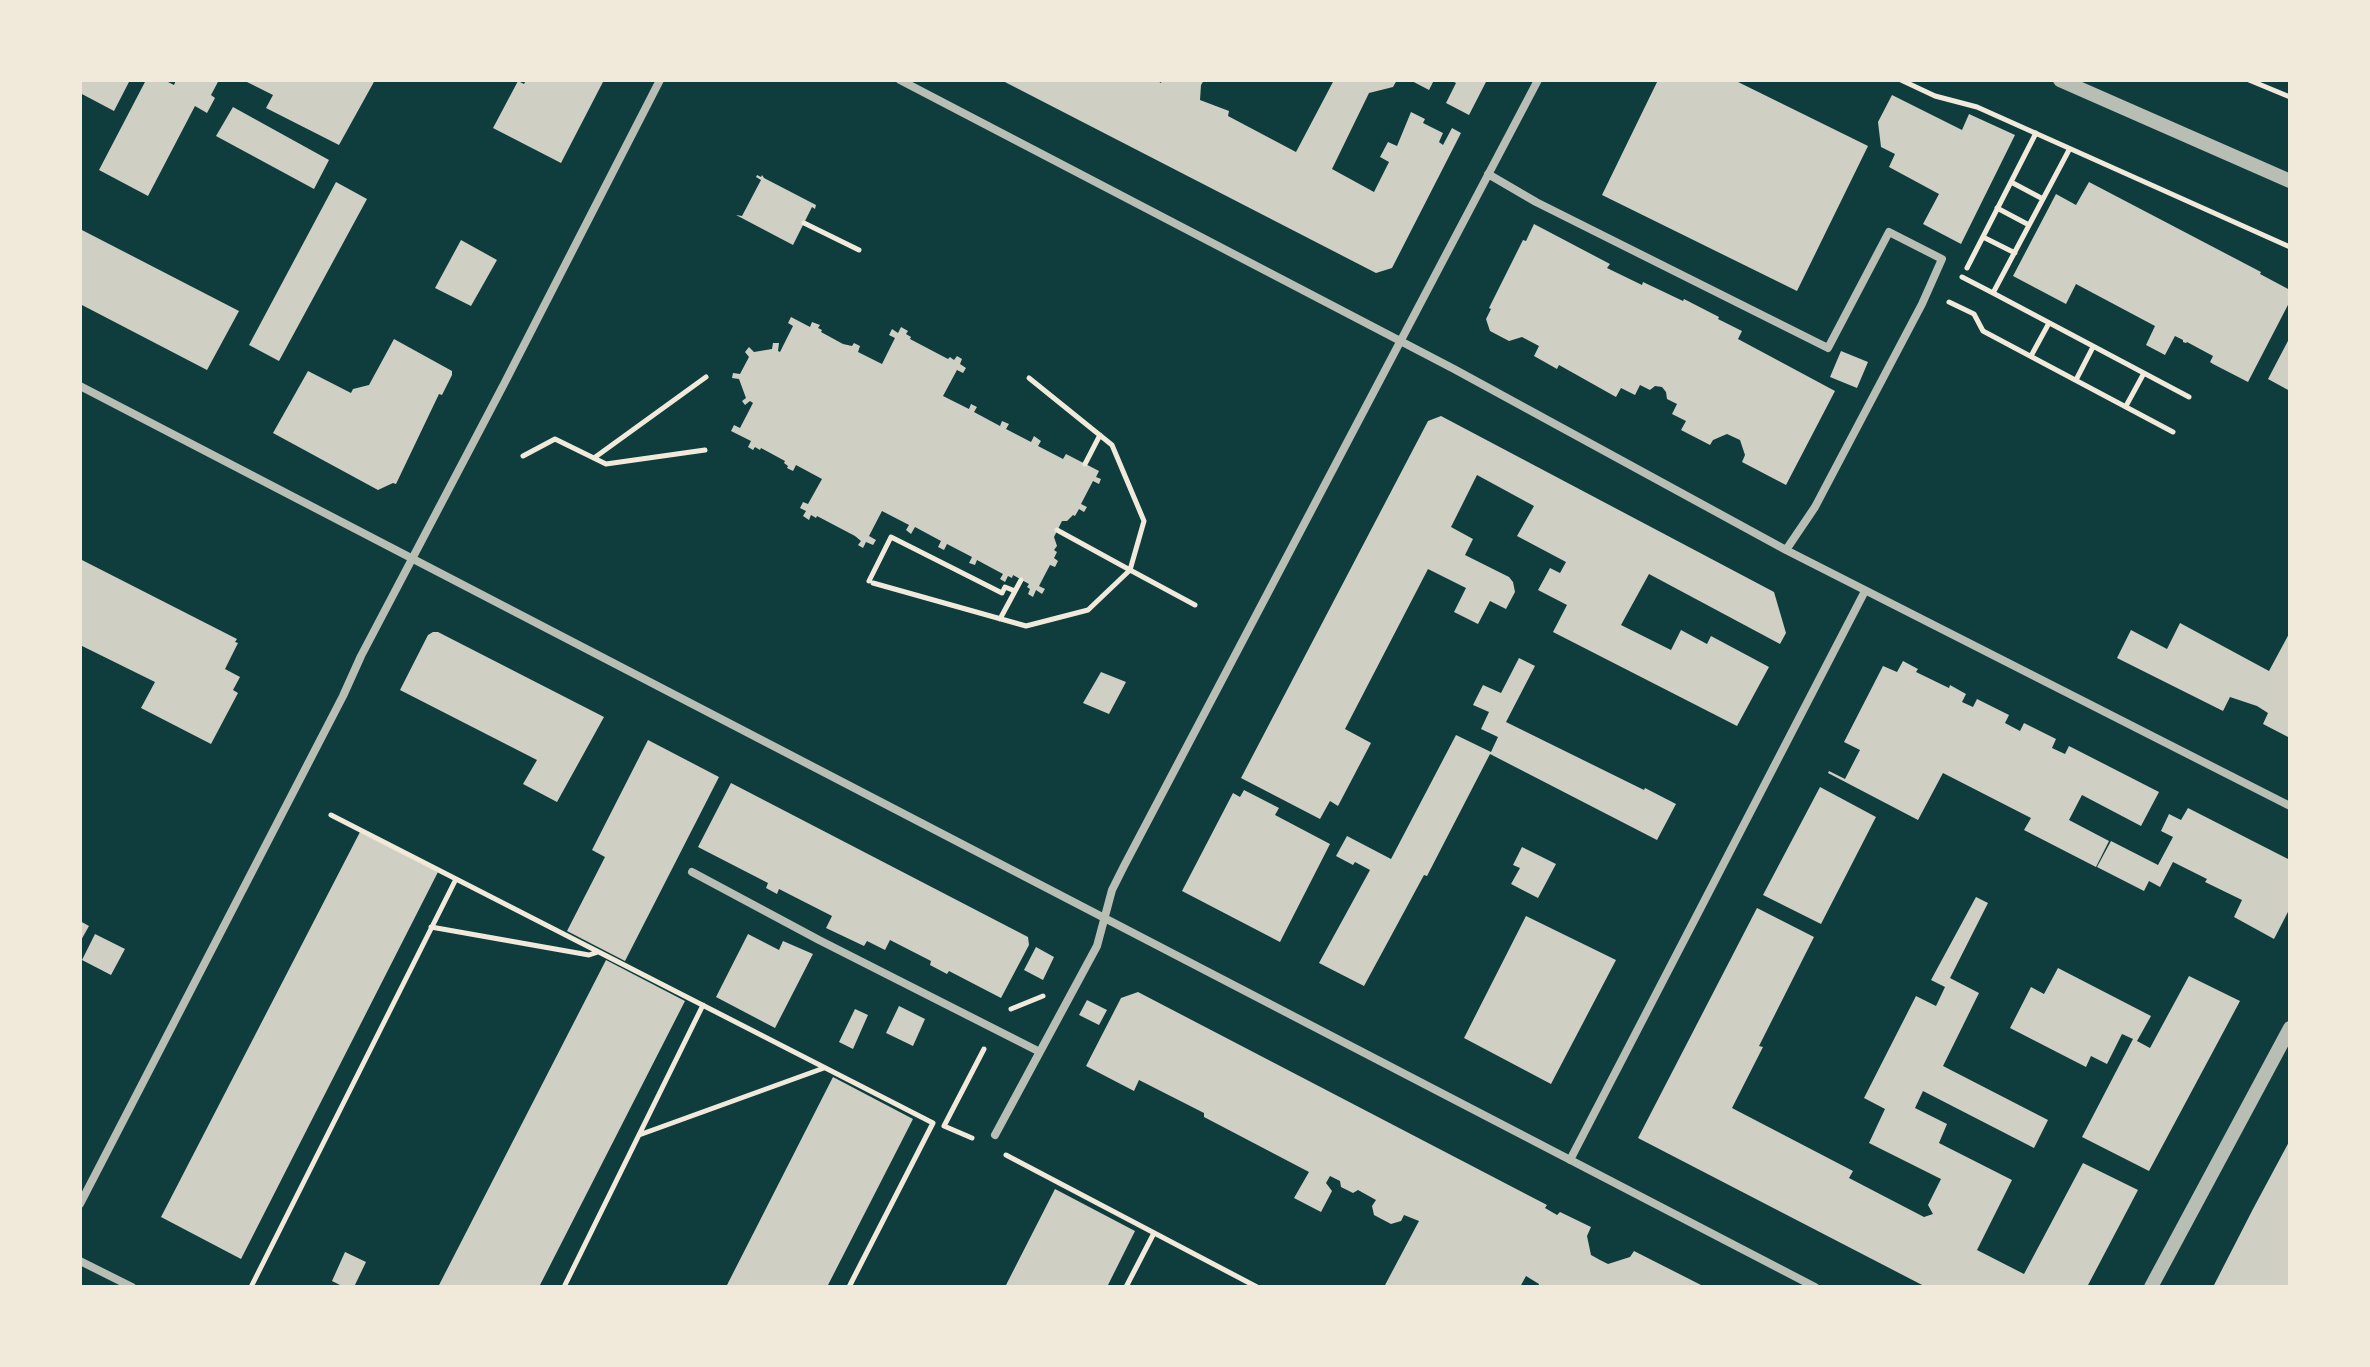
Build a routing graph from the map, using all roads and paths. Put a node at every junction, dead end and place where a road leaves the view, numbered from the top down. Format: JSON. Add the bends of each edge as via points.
{"nodes":[{"id":1,"x":660,"y":80,"type":"edge"},
{"id":2,"x":900,"y":80,"type":"edge"},
{"id":3,"x":1538,"y":80,"type":"edge"},
{"id":4,"x":1901,"y":80,"type":"edge"},
{"id":5,"x":2060,"y":80,"type":"edge"},
{"id":6,"x":2249,"y":80,"type":"edge"},
{"id":7,"x":2290,"y":97,"type":"edge"},
{"id":8,"x":2036,"y":133,"type":"junction"},
{"id":9,"x":2069,"y":150,"type":"junction"},
{"id":10,"x":1488,"y":174,"type":"junction"},
{"id":11,"x":2290,"y":181,"type":"edge"},
{"id":12,"x":2011,"y":182,"type":"junction"},
{"id":13,"x":2043,"y":199,"type":"junction"},
{"id":14,"x":1997,"y":208,"type":"junction"},
{"id":15,"x":804,"y":223,"type":"dead end"},
{"id":16,"x":2029,"y":225,"type":"junction"},
{"id":17,"x":1983,"y":237,"type":"junction"},
{"id":18,"x":2290,"y":247,"type":"edge"},
{"id":19,"x":859,"y":250,"type":"dead end"},
{"id":20,"x":2015,"y":253,"type":"junction"},
{"id":21,"x":1962,"y":277,"type":"junction"},
{"id":22,"x":1993,"y":293,"type":"junction"},
{"id":23,"x":2049,"y":323,"type":"junction"},
{"id":24,"x":1399,"y":341,"type":"junction"},
{"id":25,"x":2093,"y":347,"type":"junction"},
{"id":26,"x":2031,"y":356,"type":"junction"},
{"id":27,"x":2144,"y":373,"type":"junction"},
{"id":28,"x":706,"y":377,"type":"dead end"},
{"id":29,"x":1029,"y":378,"type":"dead end"},
{"id":30,"x":2076,"y":380,"type":"junction"},
{"id":31,"x":80,"y":386,"type":"edge"},
{"id":32,"x":2189,"y":397,"type":"dead end"},
{"id":33,"x":2126,"y":406,"type":"junction"},
{"id":34,"x":2173,"y":432,"type":"dead end"},
{"id":35,"x":1100,"y":435,"type":"junction"},
{"id":36,"x":705,"y":450,"type":"dead end"},
{"id":37,"x":523,"y":456,"type":"dead end"},
{"id":38,"x":594,"y":458,"type":"junction"},
{"id":39,"x":1085,"y":464,"type":"dead end"},
{"id":40,"x":1057,"y":530,"type":"dead end"},
{"id":41,"x":1786,"y":550,"type":"junction"},
{"id":42,"x":412,"y":559,"type":"junction"},
{"id":43,"x":1130,"y":570,"type":"junction"},
{"id":44,"x":1021,"y":580,"type":"dead end"},
{"id":45,"x":1015,"y":591,"type":"junction"},
{"id":46,"x":1865,"y":591,"type":"junction"},
{"id":47,"x":1195,"y":605,"type":"dead end"},
{"id":48,"x":1000,"y":619,"type":"junction"},
{"id":49,"x":2290,"y":806,"type":"edge"},
{"id":50,"x":331,"y":815,"type":"dead end"},
{"id":51,"x":692,"y":872,"type":"dead end"},
{"id":52,"x":456,"y":879,"type":"junction"},
{"id":53,"x":1105,"y":918,"type":"junction"},
{"id":54,"x":431,"y":927,"type":"junction"},
{"id":55,"x":599,"y":952,"type":"junction"},
{"id":56,"x":703,"y":1005,"type":"junction"},
{"id":57,"x":2290,"y":1028,"type":"edge"},
{"id":58,"x":1038,"y":1051,"type":"junction"},
{"id":59,"x":825,"y":1067,"type":"junction"},
{"id":60,"x":944,"y":1126,"type":"dead end"},
{"id":61,"x":639,"y":1135,"type":"junction"},
{"id":62,"x":995,"y":1135,"type":"dead end"},
{"id":63,"x":972,"y":1138,"type":"dead end"},
{"id":64,"x":998,"y":1151,"type":"dead end"},
{"id":65,"x":1570,"y":1160,"type":"junction"},
{"id":66,"x":80,"y":1204,"type":"edge"},
{"id":67,"x":1154,"y":1233,"type":"junction"},
{"id":68,"x":80,"y":1261,"type":"edge"},
{"id":69,"x":132,"y":1287,"type":"edge"},
{"id":70,"x":251,"y":1287,"type":"edge"},
{"id":71,"x":564,"y":1287,"type":"edge"},
{"id":72,"x":849,"y":1287,"type":"edge"},
{"id":73,"x":1126,"y":1287,"type":"edge"},
{"id":74,"x":1257,"y":1287,"type":"edge"},
{"id":75,"x":1815,"y":1287,"type":"edge"},
{"id":76,"x":2151,"y":1287,"type":"edge"}],
"edges":[{"from":1,"to":42,"type":"street"},
{"from":2,"to":24,"type":"street"},
{"from":3,"to":10,"type":"street"},
{"from":4,"to":8,"type":"path"},
{"from":5,"to":11,"type":"street"},
{"from":6,"to":7,"type":"path"},
{"from":8,"to":9,"type":"path"},
{"from":8,"to":12,"type":"path"},
{"from":9,"to":13,"type":"path"},
{"from":9,"to":18,"type":"path"},
{"from":10,"to":24,"type":"street"},
{"from":10,"to":41,"type":"street","via":[[1828,348],[1889,232],[1942,259],[1815,507]]},
{"from":12,"to":13,"type":"path"},
{"from":12,"to":14,"type":"path"},
{"from":13,"to":16,"type":"path"},
{"from":14,"to":16,"type":"path"},
{"from":14,"to":17,"type":"path"},
{"from":15,"to":19,"type":"path"},
{"from":16,"to":20,"type":"path"},
{"from":17,"to":20,"type":"path"},
{"from":17,"to":21,"type":"path"},
{"from":20,"to":22,"type":"path"},
{"from":21,"to":22,"type":"path"},
{"from":21,"to":26,"type":"path","via":[[1949,302],[1974,314],[1983,331]]},
{"from":22,"to":23,"type":"path"},
{"from":23,"to":25,"type":"path"},
{"from":23,"to":26,"type":"path"},
{"from":24,"to":41,"type":"street"},
{"from":24,"to":53,"type":"street","via":[[1124,866]]},
{"from":25,"to":27,"type":"path"},
{"from":25,"to":30,"type":"path"},
{"from":26,"to":30,"type":"path"},
{"from":27,"to":32,"type":"path"},
{"from":27,"to":33,"type":"path"},
{"from":28,"to":38,"type":"path"},
{"from":29,"to":35,"type":"path"},
{"from":30,"to":33,"type":"path"},
{"from":31,"to":42,"type":"street"},
{"from":33,"to":34,"type":"path"},
{"from":35,"to":39,"type":"path"},
{"from":35,"to":43,"type":"path","via":[[1112,445],[1144,521]]},
{"from":36,"to":38,"type":"path","via":[[606,464]]},
{"from":37,"to":38,"type":"path","via":[[555,439]]},
{"from":40,"to":43,"type":"path"},
{"from":41,"to":46,"type":"street"},
{"from":42,"to":53,"type":"street"},
{"from":42,"to":66,"type":"street"},
{"from":43,"to":47,"type":"path"},
{"from":43,"to":48,"type":"path","via":[[1088,610],[1026,626]]},
{"from":44,"to":45,"type":"path"},
{"from":45,"to":48,"type":"path"},
{"from":45,"to":48,"type":"path","via":[[1005,587],[1002,593],[891,537],[871,582]]},
{"from":46,"to":49,"type":"street"},
{"from":46,"to":65,"type":"street"},
{"from":50,"to":52,"type":"path"},
{"from":51,"to":58,"type":"street"},
{"from":52,"to":54,"type":"path"},
{"from":52,"to":55,"type":"path"},
{"from":53,"to":58,"type":"street","via":[[1097,946]]},
{"from":53,"to":65,"type":"street"},
{"from":54,"to":55,"type":"path","via":[[589,955]]},
{"from":54,"to":70,"type":"path"},
{"from":55,"to":56,"type":"path"},
{"from":56,"to":59,"type":"path"},
{"from":56,"to":61,"type":"path"},
{"from":57,"to":76,"type":"street"},
{"from":58,"to":62,"type":"street"},
{"from":59,"to":61,"type":"path"},
{"from":59,"to":72,"type":"path","via":[[933,1123]]},
{"from":60,"to":63,"type":"path"},
{"from":61,"to":71,"type":"path"},
{"from":64,"to":67,"type":"path"},
{"from":65,"to":75,"type":"street"},
{"from":67,"to":73,"type":"path"},
{"from":67,"to":74,"type":"path"},
{"from":68,"to":69,"type":"street"}]}
